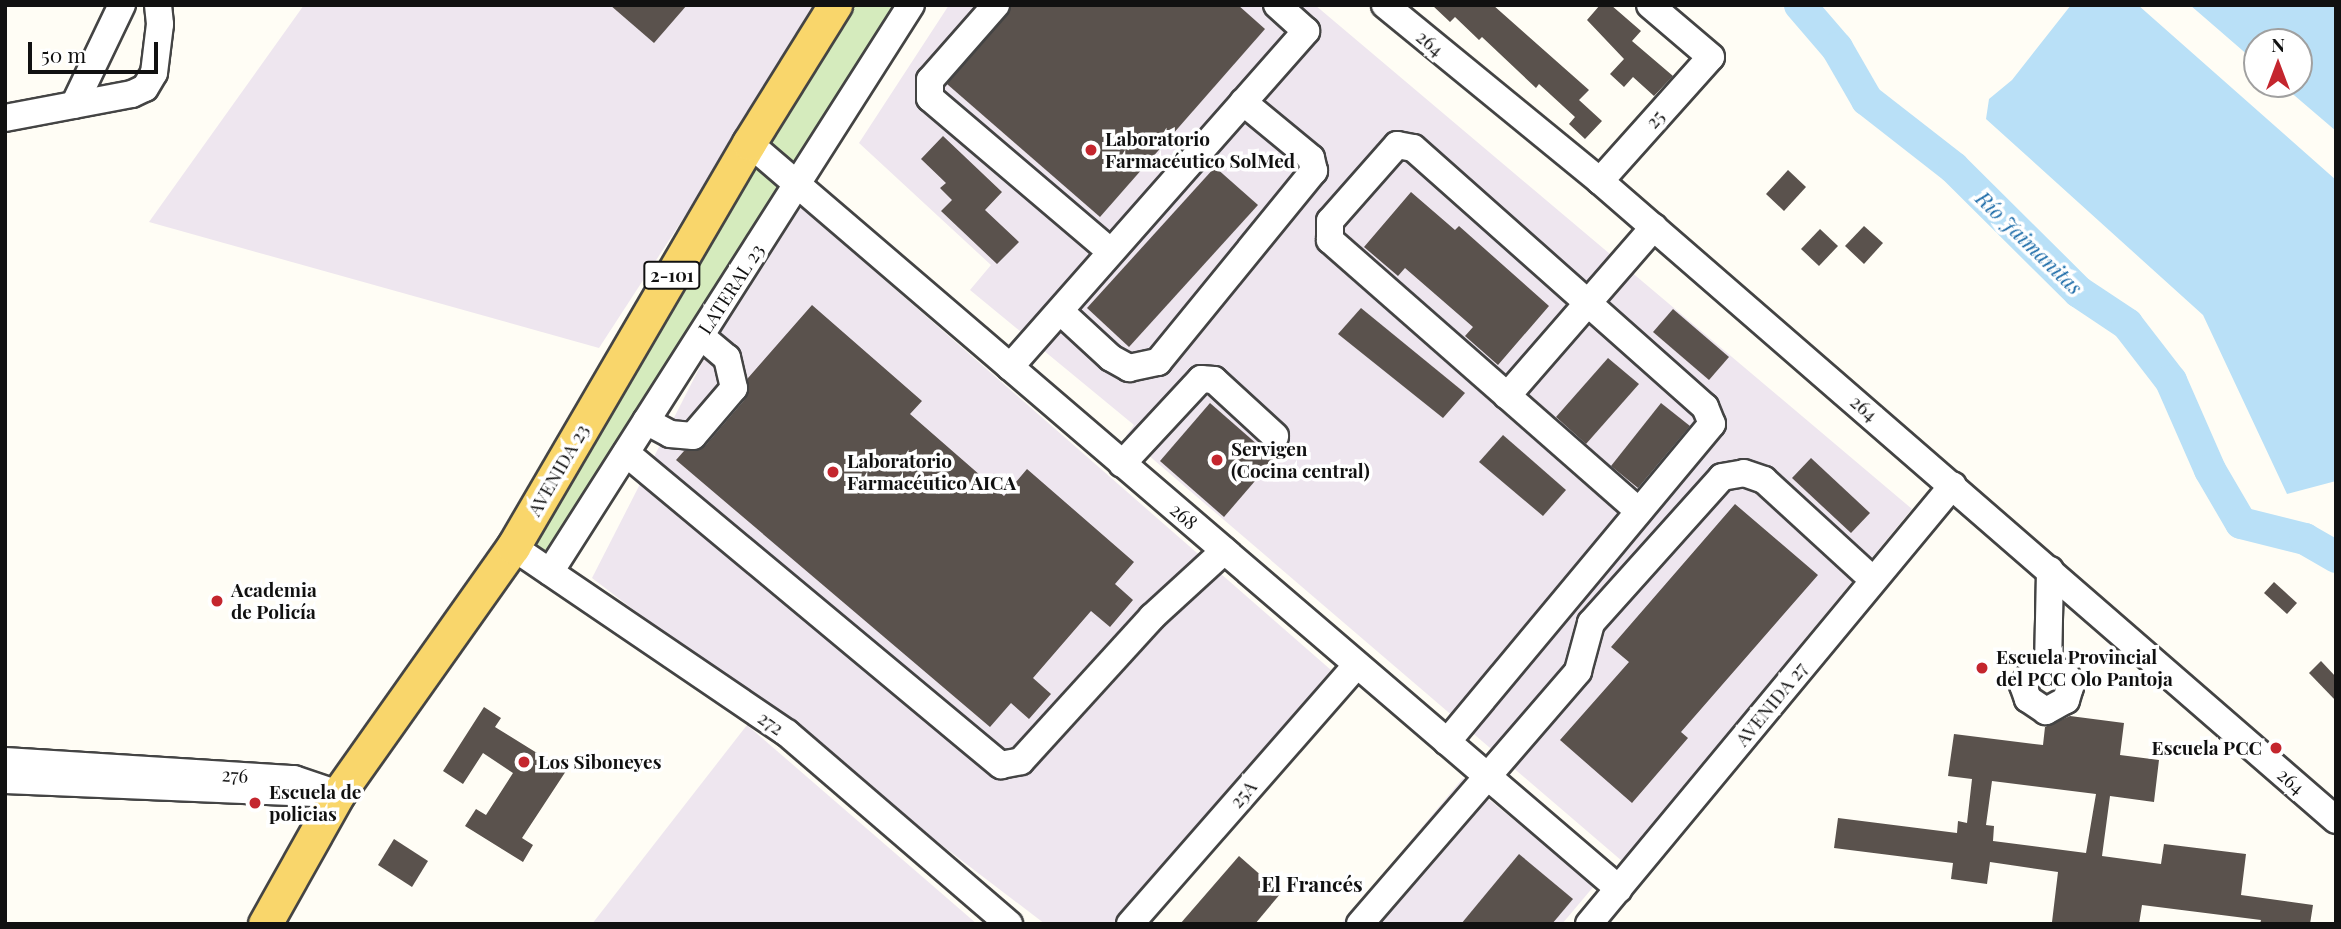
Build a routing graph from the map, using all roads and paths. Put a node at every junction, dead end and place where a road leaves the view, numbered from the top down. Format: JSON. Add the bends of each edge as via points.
{"nodes":[{"id":1,"x":122,"y":5,"type":"edge"},
{"id":2,"x":158,"y":5,"type":"edge"},
{"id":3,"x":835,"y":5,"type":"edge"},
{"id":4,"x":911,"y":5,"type":"edge"},
{"id":5,"x":996,"y":5,"type":"edge"},
{"id":6,"x":1277,"y":5,"type":"edge"},
{"id":7,"x":1385,"y":5,"type":"edge"},
{"id":8,"x":1650,"y":5,"type":"edge"},
{"id":9,"x":1243,"y":102,"type":"junction"},
{"id":10,"x":74,"y":105,"type":"junction"},
{"id":11,"x":5,"y":118,"type":"edge"},
{"id":12,"x":749,"y":144,"type":"junction"},
{"id":13,"x":1600,"y":181,"type":"junction"},
{"id":14,"x":797,"y":185,"type":"junction"},
{"id":15,"x":1654,"y":227,"type":"junction"},
{"id":16,"x":1110,"y":251,"type":"junction"},
{"id":17,"x":1588,"y":304,"type":"junction"},
{"id":18,"x":1060,"y":311,"type":"junction"},
{"id":19,"x":701,"y":336,"type":"junction"},
{"id":20,"x":1010,"y":368,"type":"junction"},
{"id":21,"x":1507,"y":396,"type":"junction"},
{"id":22,"x":646,"y":421,"type":"junction"},
{"id":23,"x":1275,"y":436,"type":"dead end"},
{"id":24,"x":626,"y":453,"type":"junction"},
{"id":25,"x":1122,"y":464,"type":"junction"},
{"id":26,"x":1953,"y":485,"type":"junction"},
{"id":27,"x":1639,"y":511,"type":"junction"},
{"id":28,"x":513,"y":547,"type":"junction"},
{"id":29,"x":1224,"y":551,"type":"junction"},
{"id":30,"x":2050,"y":570,"type":"junction"},
{"id":31,"x":550,"y":572,"type":"junction"},
{"id":32,"x":1872,"y":580,"type":"junction"},
{"id":33,"x":1357,"y":664,"type":"junction"},
{"id":34,"x":2048,"y":667,"type":"dead end"},
{"id":35,"x":1447,"y":742,"type":"junction"},
{"id":36,"x":5,"y":761,"type":"edge"},
{"id":37,"x":1487,"y":776,"type":"junction"},
{"id":38,"x":5,"y":779,"type":"edge"},
{"id":39,"x":338,"y":794,"type":"junction"},
{"id":40,"x":2336,"y":820,"type":"edge"},
{"id":41,"x":1619,"y":890,"type":"junction"},
{"id":42,"x":265,"y":924,"type":"edge"},
{"id":43,"x":1009,"y":924,"type":"edge"},
{"id":44,"x":1130,"y":924,"type":"edge"},
{"id":45,"x":1360,"y":924,"type":"edge"},
{"id":46,"x":1589,"y":924,"type":"edge"}],
"edges":[{"from":1,"to":10,"type":"street"},
{"from":2,"to":10,"type":"street","via":[[154,73],[145,88]]},
{"from":3,"to":12,"type":"main road","name":"AVENIDA 23","number":"2-101"},
{"from":4,"to":14,"type":"street","name":"LATERAL 23"},
{"from":5,"to":16,"type":"street","via":[[930,80],[930,98]]},
{"from":6,"to":9,"type":"street","via":[[1306,30]]},
{"from":7,"to":13,"type":"street","name":"264"},
{"from":8,"to":13,"type":"street","name":"25","via":[[1711,57]]},
{"from":9,"to":16,"type":"street"},
{"from":9,"to":18,"type":"street","via":[[1311,158],[1312,175],[1158,362],[1129,368],[1111,358]]},
{"from":10,"to":11,"type":"street"},
{"from":12,"to":14,"type":"street","name":"268"},
{"from":12,"to":28,"type":"main road","name":"AVENIDA 23","number":"2-101"},
{"from":13,"to":15,"type":"street","name":"264"},
{"from":14,"to":19,"type":"street","name":"LATERAL 23"},
{"from":14,"to":20,"type":"street","name":"268"},
{"from":15,"to":17,"type":"street"},
{"from":15,"to":26,"type":"street","name":"264"},
{"from":16,"to":18,"type":"street"},
{"from":17,"to":21,"type":"street"},
{"from":17,"to":21,"type":"street","via":[[1413,148],[1401,144],[1392,149],[1330,221],[1330,240]]},
{"from":17,"to":27,"type":"street","via":[[1705,407],[1711,418],[1709,432]]},
{"from":18,"to":20,"type":"street"},
{"from":19,"to":22,"type":"street","name":"LATERAL 23"},
{"from":19,"to":22,"type":"street","via":[[727,358],[734,388],[693,436],[670,434]]},
{"from":20,"to":25,"type":"street","name":"268"},
{"from":21,"to":27,"type":"street"},
{"from":22,"to":24,"type":"street","name":"LATERAL 23"},
{"from":23,"to":25,"type":"street","via":[[1214,380],[1201,379]]},
{"from":24,"to":29,"type":"street","via":[[1001,765],[1021,761],[1152,617]]},
{"from":24,"to":31,"type":"street","name":"LATERAL 23"},
{"from":25,"to":29,"type":"street","name":"268"},
{"from":26,"to":30,"type":"street","name":"264"},
{"from":26,"to":32,"type":"street","name":"AVENIDA 27"},
{"from":27,"to":35,"type":"street"},
{"from":28,"to":31,"type":"street","name":"272"},
{"from":28,"to":39,"type":"main road","name":"AVENIDA 23","number":"2-101"},
{"from":29,"to":33,"type":"street","name":"268"},
{"from":30,"to":34,"type":"street"},
{"from":30,"to":40,"type":"street","name":"264"},
{"from":31,"to":43,"type":"street","name":"272","via":[[787,733]]},
{"from":32,"to":37,"type":"street","via":[[1764,480],[1744,473],[1722,477],[1591,623],[1578,671]]},
{"from":32,"to":41,"type":"street","name":"AVENIDA 27"},
{"from":33,"to":35,"type":"street","name":"268"},
{"from":33,"to":44,"type":"street","name":"25A"},
{"from":35,"to":37,"type":"street","name":"268"},
{"from":36,"to":39,"type":"street","name":"276","via":[[294,779]]},
{"from":37,"to":41,"type":"street","name":"268"},
{"from":37,"to":45,"type":"street"},
{"from":38,"to":39,"type":"street","name":"276"},
{"from":39,"to":42,"type":"main road","name":"AVENIDA 23","number":"2-101"},
{"from":41,"to":46,"type":"street","name":"AVENIDA 27"}]}
